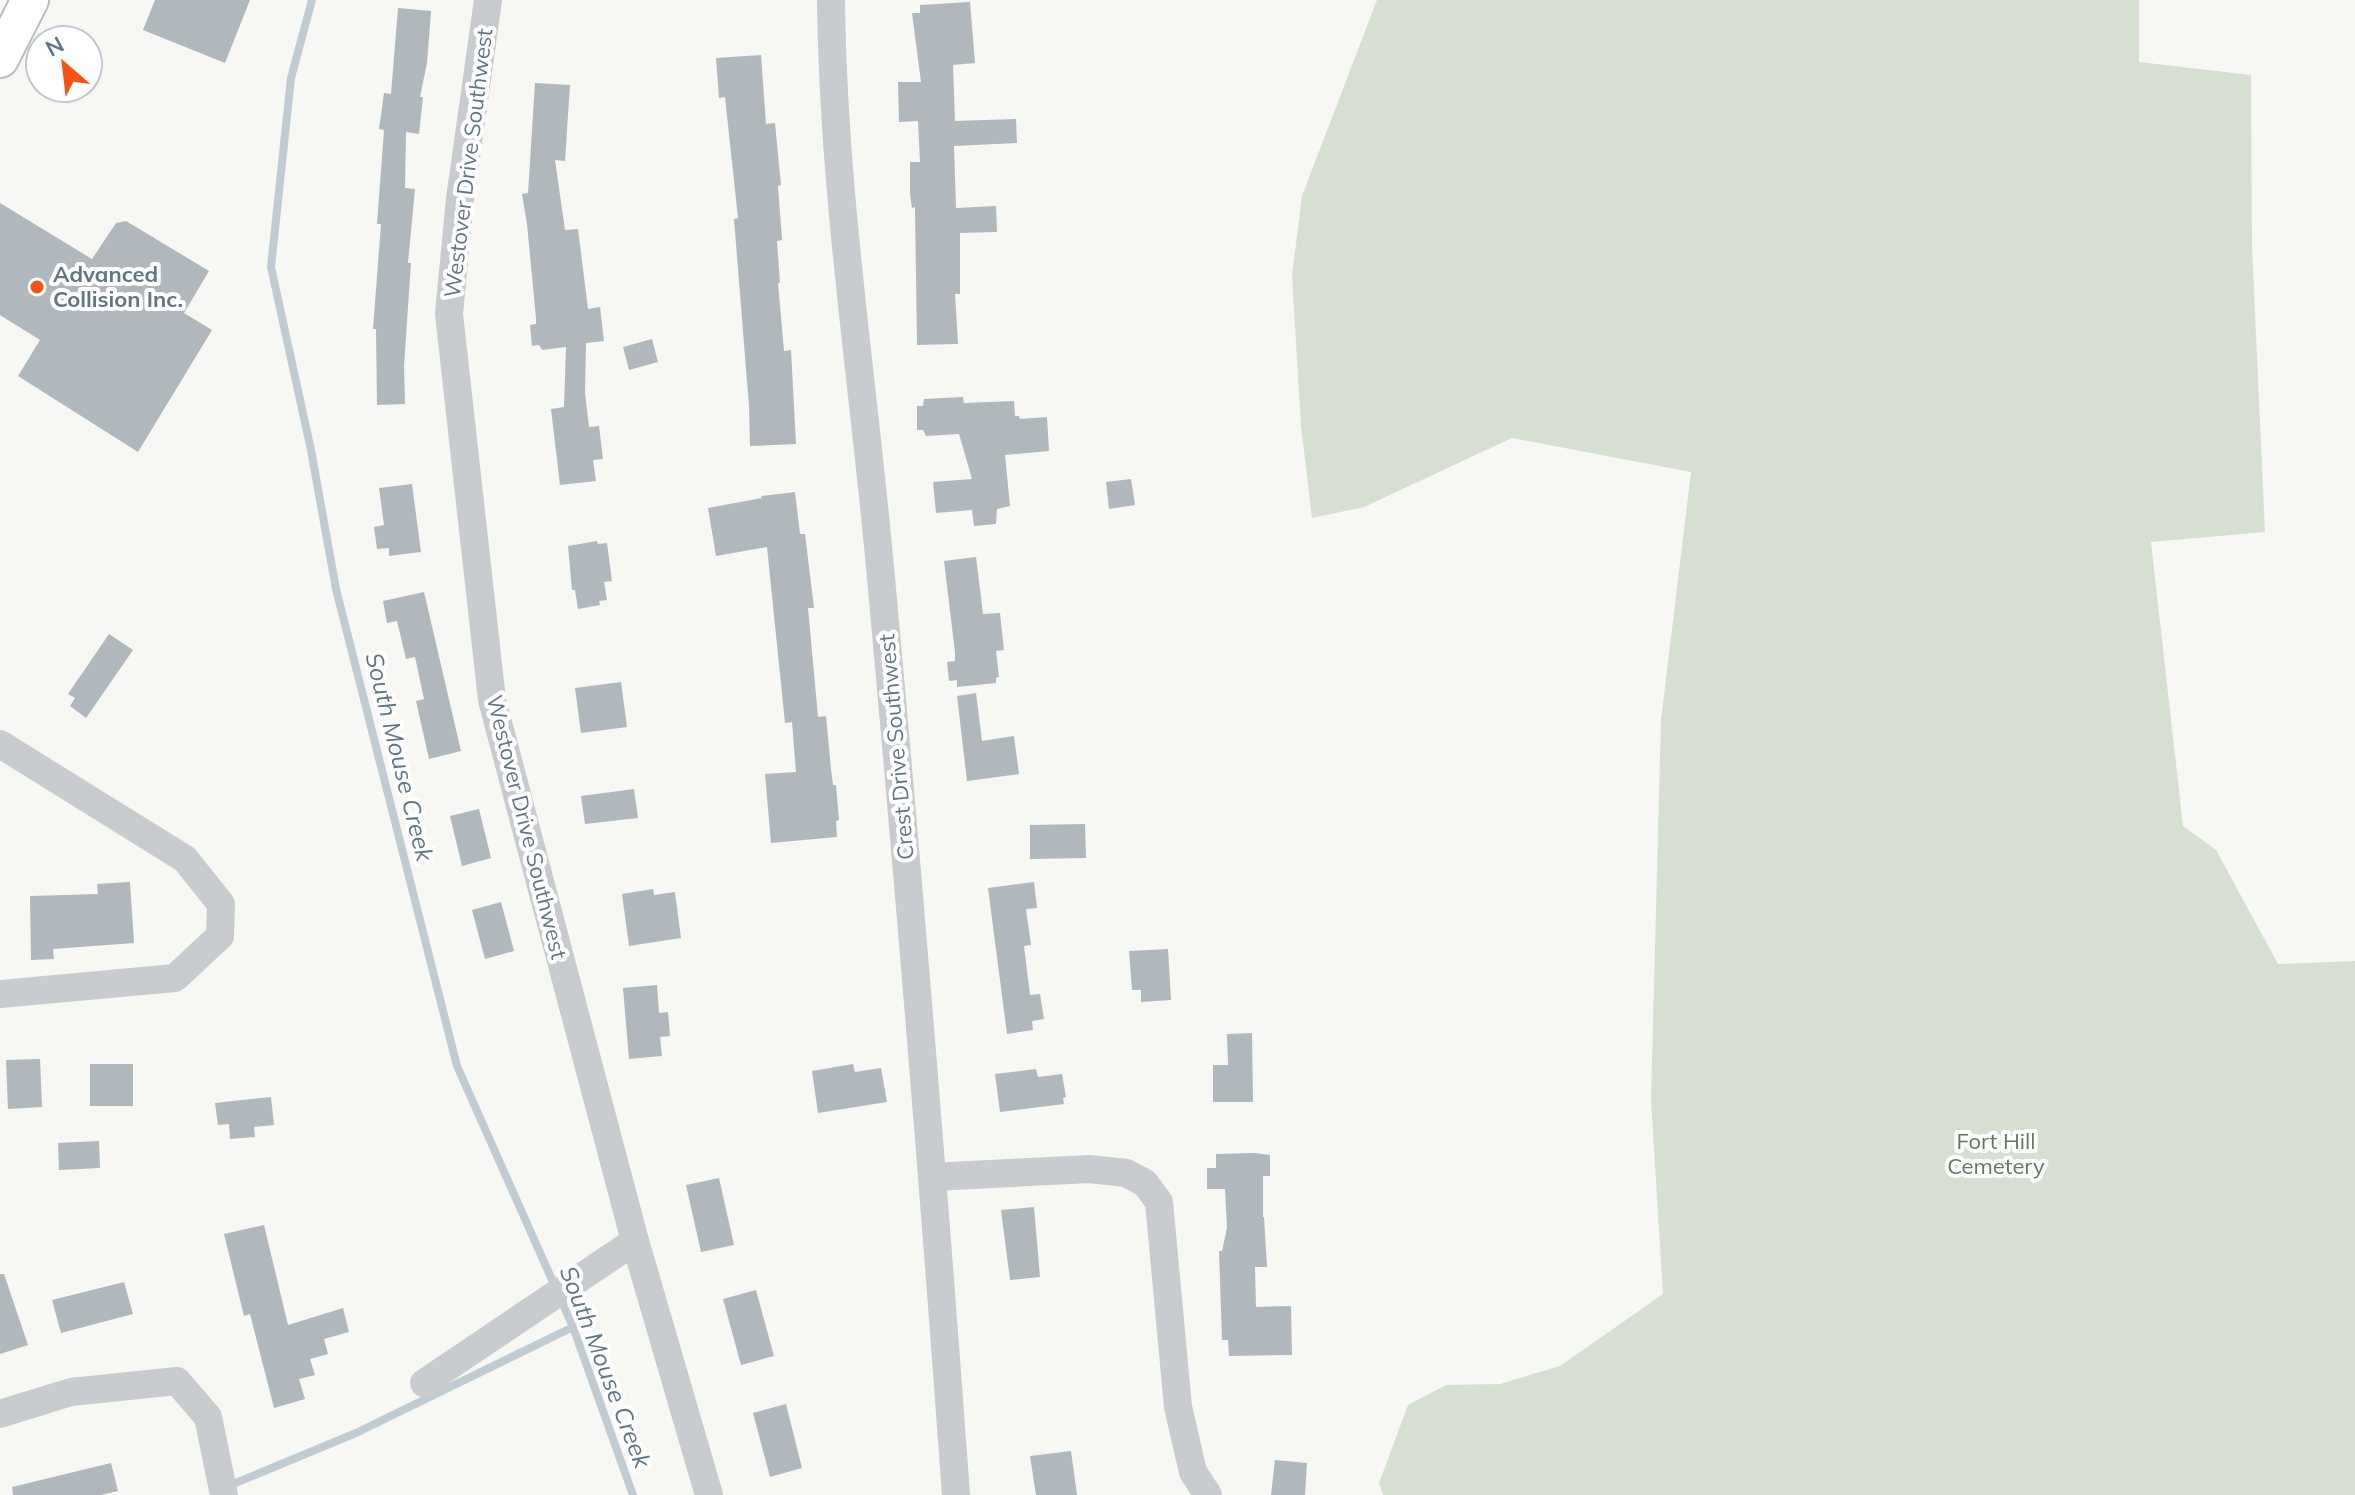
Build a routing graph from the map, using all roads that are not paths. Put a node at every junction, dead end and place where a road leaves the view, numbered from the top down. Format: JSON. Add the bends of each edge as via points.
{"nodes":[{"id":1,"x":30,"y":0,"type":"edge"},
{"id":2,"x":488,"y":0,"type":"edge"},
{"id":3,"x":831,"y":0,"type":"edge"},
{"id":4,"x":0,"y":59,"type":"edge"},
{"id":5,"x":0,"y":744,"type":"edge"},
{"id":6,"x":0,"y":994,"type":"edge"},
{"id":7,"x":933,"y":1177,"type":"junction"},
{"id":8,"x":635,"y":1241,"type":"junction"},
{"id":9,"x":424,"y":1383,"type":"dead end"},
{"id":10,"x":0,"y":1414,"type":"edge"},
{"id":11,"x":224,"y":1495,"type":"edge"},
{"id":12,"x":709,"y":1495,"type":"edge"},
{"id":13,"x":956,"y":1495,"type":"edge"},
{"id":14,"x":1208,"y":1495,"type":"edge"}],
"edges":[{"from":1,"to":4,"type":"main road"},
{"from":2,"to":8,"type":"street","name":"Westover Drive Southwest","via":[[449,314],[492,700]]},
{"from":3,"to":7,"type":"street","name":"Crest Drive Southwest","via":[[836,147],[881,574]]},
{"from":5,"to":6,"type":"street","via":[[185,859],[221,904],[220,936],[175,978]]},
{"from":7,"to":13,"type":"street","name":"Crest Drive Southwest"},
{"from":7,"to":14,"type":"street","via":[[1089,1169],[1126,1173],[1145,1183],[1159,1202],[1178,1407],[1193,1472]]},
{"from":8,"to":9,"type":"street"},
{"from":8,"to":12,"type":"street","name":"Westover Drive Southwest"},
{"from":10,"to":11,"type":"street","via":[[71,1392],[177,1381],[208,1417]]}]}
